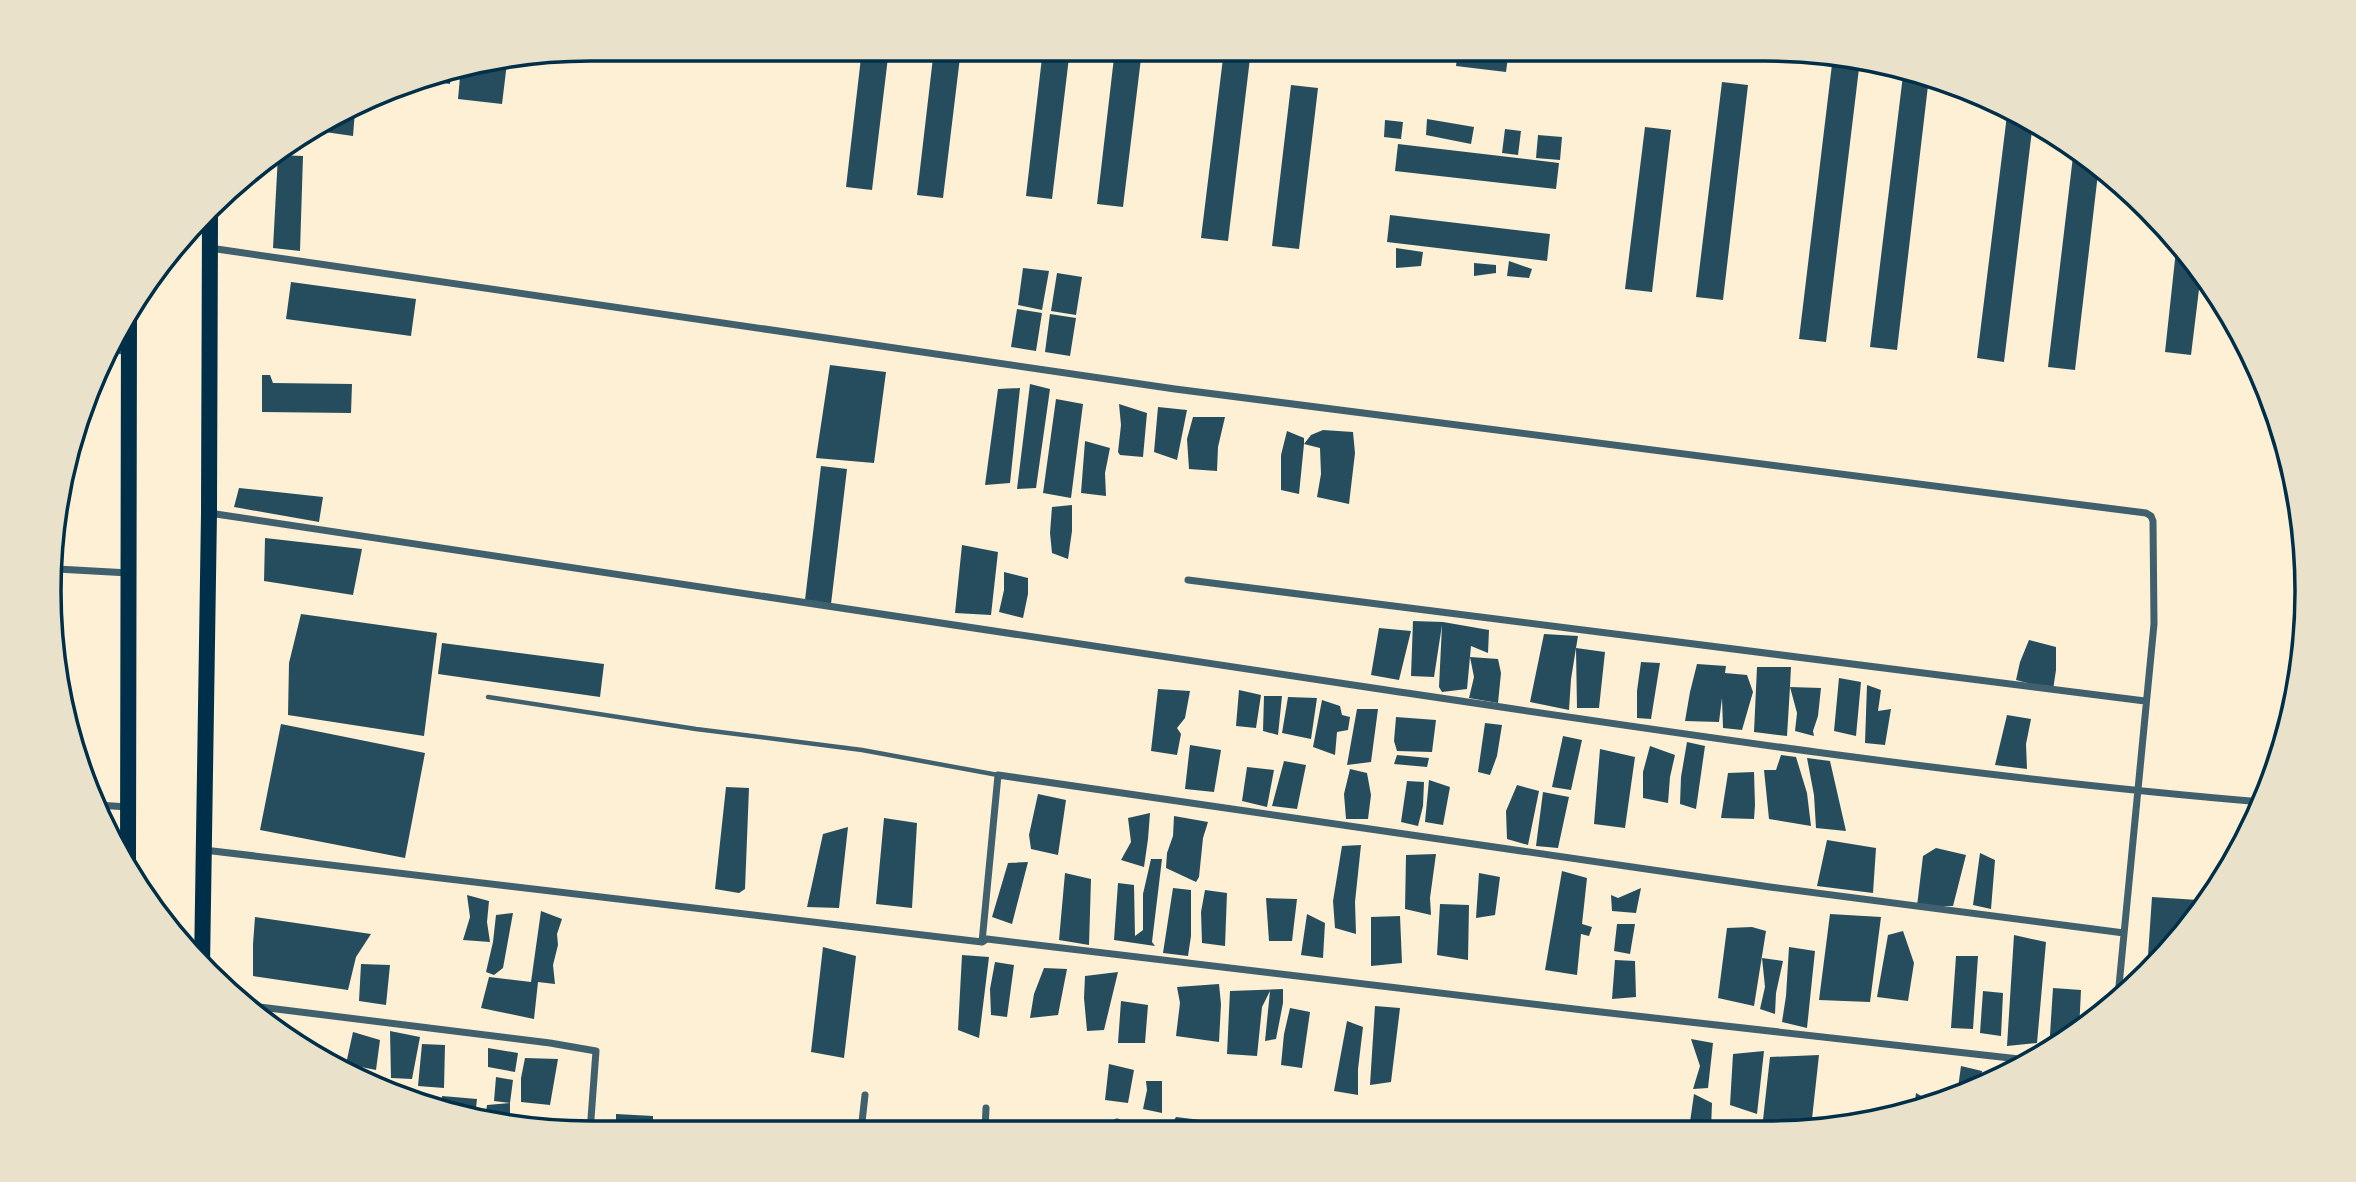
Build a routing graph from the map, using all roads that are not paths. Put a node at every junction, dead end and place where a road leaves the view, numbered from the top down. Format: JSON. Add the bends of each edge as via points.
{"nodes":[{"id":1,"x":210,"y":223,"type":"edge"},
{"id":2,"x":209,"y":248,"type":"junction"},
{"id":3,"x":130,"y":330,"type":"edge"},
{"id":4,"x":119,"y":351,"type":"edge"},
{"id":5,"x":130,"y":352,"type":"junction"},
{"id":6,"x":209,"y":513,"type":"junction"},
{"id":7,"x":62,"y":569,"type":"edge"},
{"id":8,"x":130,"y":573,"type":"junction"},
{"id":9,"x":1188,"y":580,"type":"dead end"},
{"id":10,"x":488,"y":697,"type":"dead end"},
{"id":11,"x":2145,"y":701,"type":"junction"},
{"id":12,"x":998,"y":775,"type":"junction"},
{"id":13,"x":2139,"y":792,"type":"junction"},
{"id":14,"x":2251,"y":801,"type":"edge"},
{"id":15,"x":107,"y":806,"type":"edge"},
{"id":16,"x":129,"y":807,"type":"junction"},
{"id":17,"x":128,"y":849,"type":"edge"},
{"id":18,"x":203,"y":849,"type":"junction"},
{"id":19,"x":2124,"y":933,"type":"junction"},
{"id":20,"x":982,"y":942,"type":"junction"},
{"id":21,"x":202,"y":950,"type":"edge"},
{"id":22,"x":2121,"y":982,"type":"edge"},
{"id":23,"x":265,"y":1008,"type":"edge"},
{"id":24,"x":2014,"y":1058,"type":"edge"},
{"id":25,"x":865,"y":1095,"type":"dead end"},
{"id":26,"x":986,"y":1108,"type":"dead end"},
{"id":27,"x":591,"y":1121,"type":"edge"},
{"id":28,"x":862,"y":1121,"type":"edge"},
{"id":29,"x":985,"y":1121,"type":"edge"}],
"edges":[{"from":1,"to":2,"type":"highway"},
{"from":2,"to":6,"type":"highway"},
{"from":2,"to":11,"type":"street","via":[[1175,389],[2146,513],[2153,522],[2154,624]]},
{"from":3,"to":5,"type":"highway"},
{"from":4,"to":5,"type":"street"},
{"from":5,"to":8,"type":"highway"},
{"from":6,"to":13,"type":"street","via":[[1684,734]]},
{"from":6,"to":18,"type":"highway"},
{"from":7,"to":8,"type":"street"},
{"from":8,"to":16,"type":"highway"},
{"from":9,"to":11,"type":"street"},
{"from":10,"to":12,"type":"lane","via":[[862,750]]},
{"from":11,"to":13,"type":"street"},
{"from":12,"to":19,"type":"street","via":[[1770,887]]},
{"from":12,"to":20,"type":"street"},
{"from":13,"to":14,"type":"street"},
{"from":13,"to":19,"type":"street"},
{"from":15,"to":16,"type":"street"},
{"from":16,"to":17,"type":"highway"},
{"from":18,"to":20,"type":"street"},
{"from":18,"to":21,"type":"highway"},
{"from":19,"to":22,"type":"street"},
{"from":20,"to":24,"type":"street","via":[[987,939]]},
{"from":23,"to":27,"type":"street","via":[[596,1051]]},
{"from":25,"to":28,"type":"street"},
{"from":26,"to":29,"type":"street"}]}
